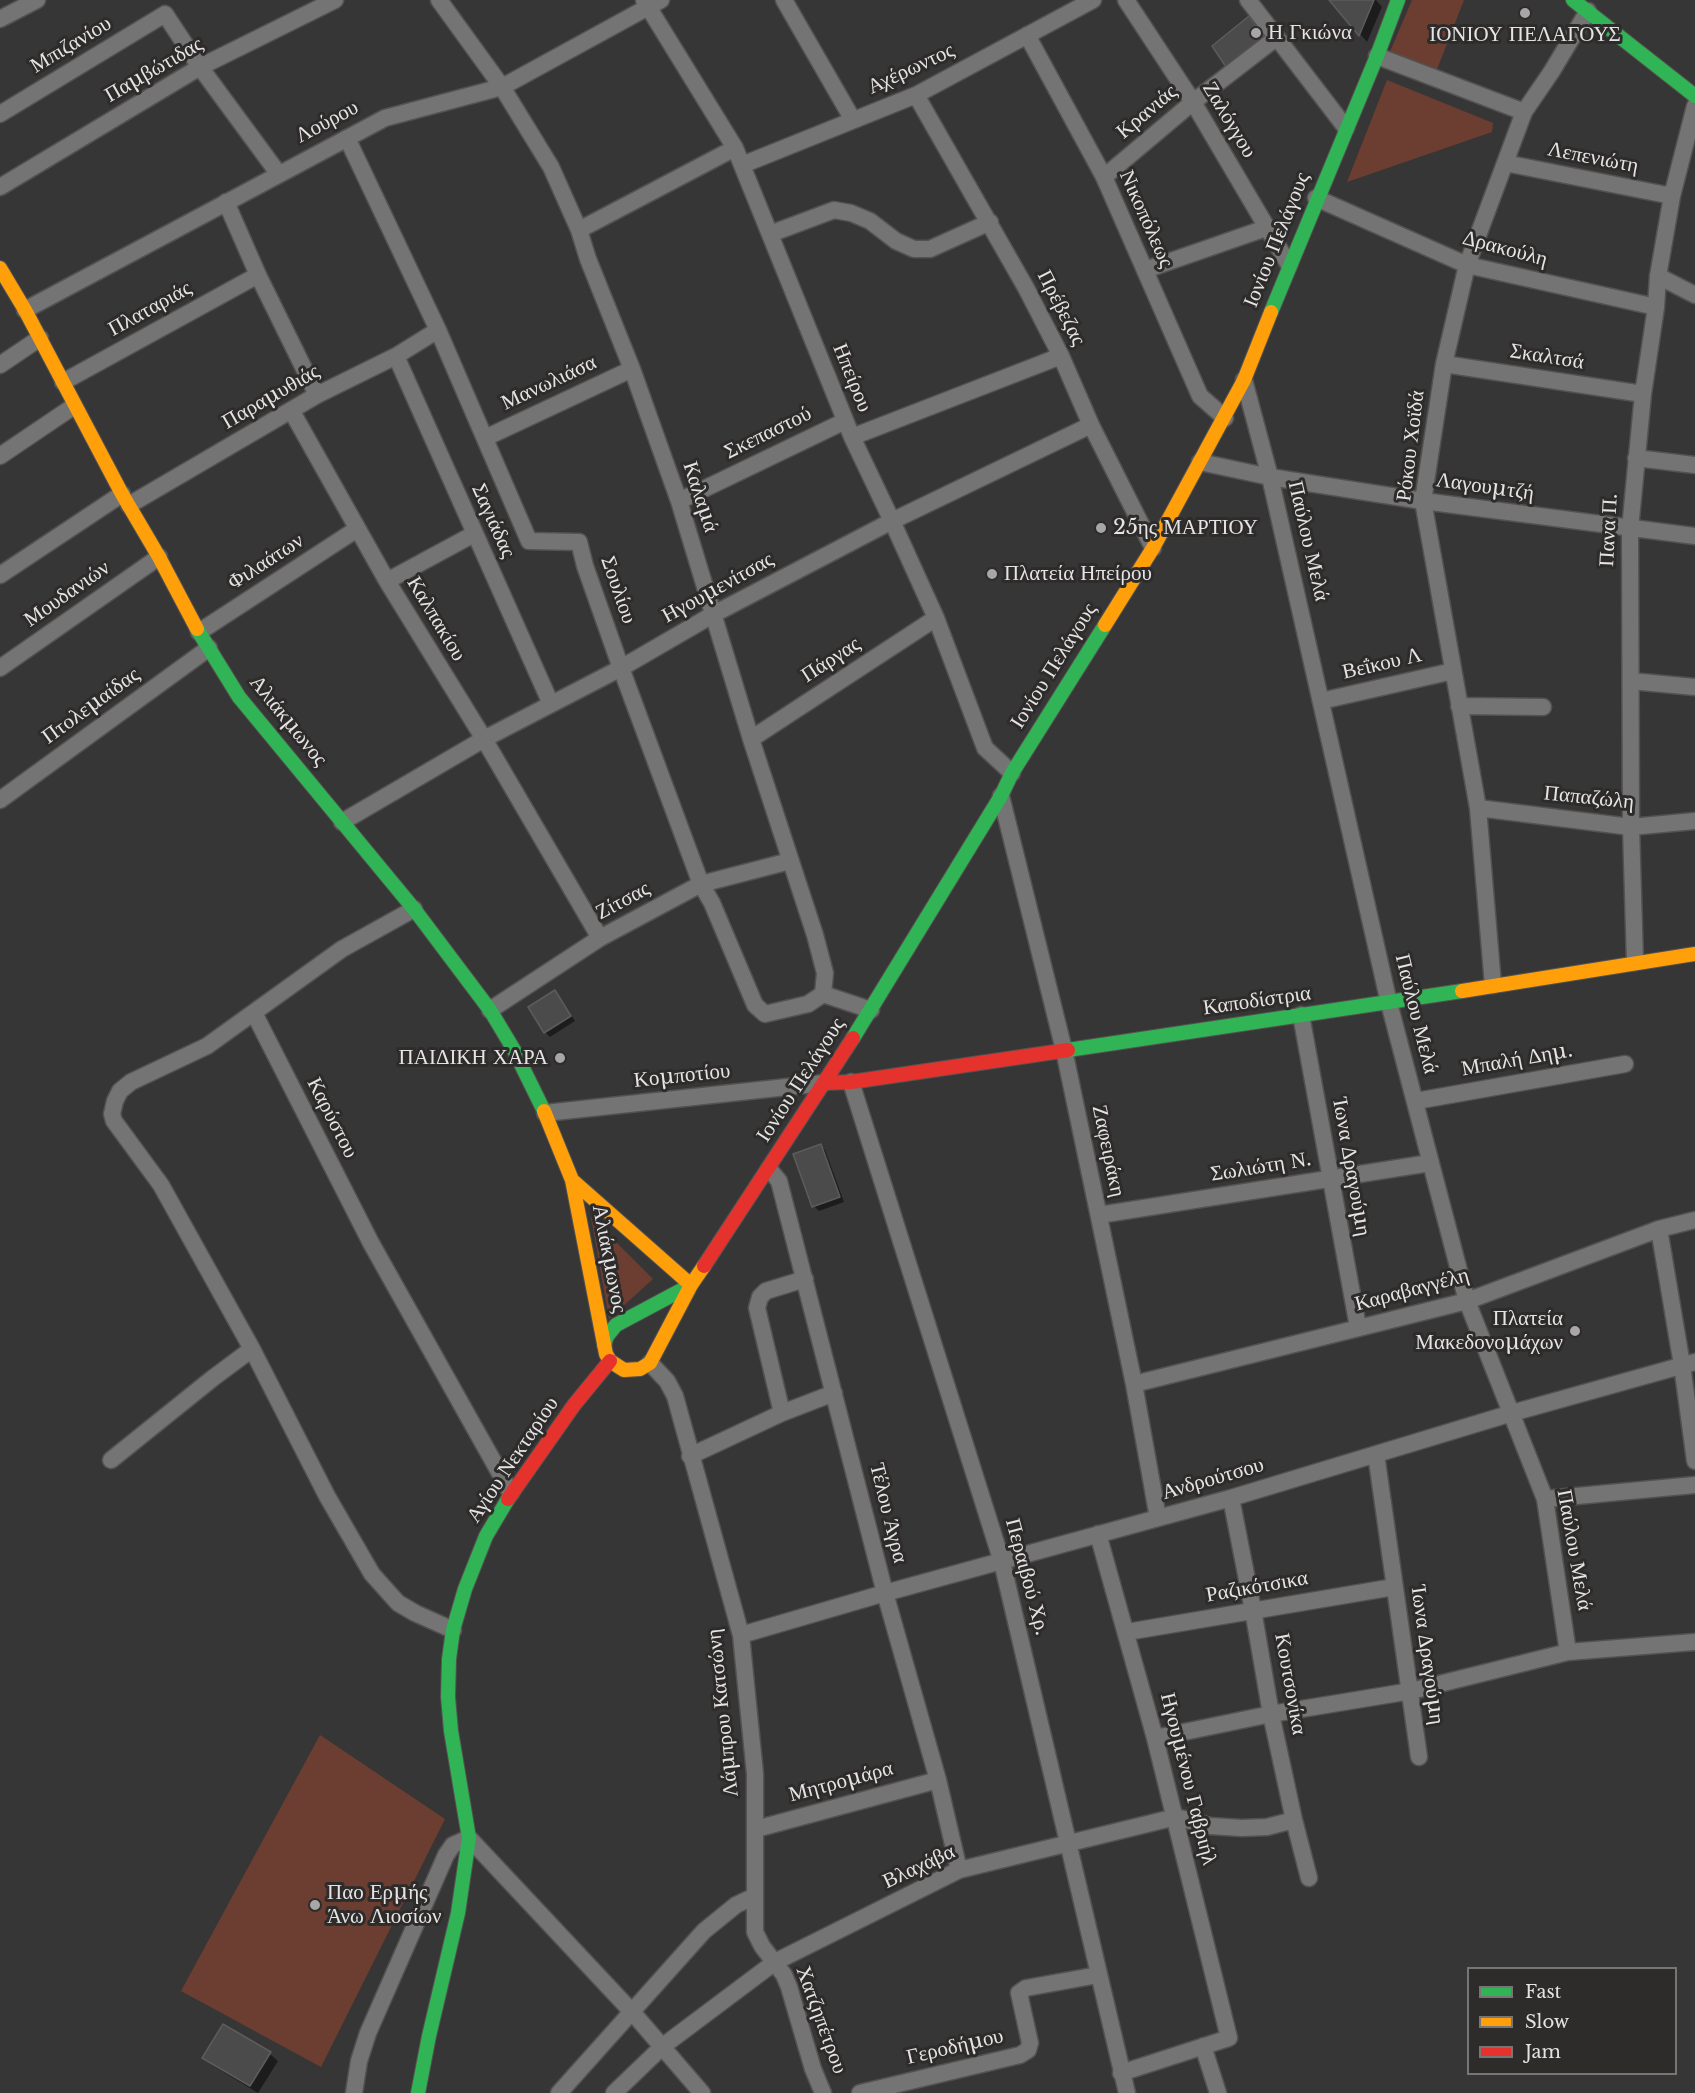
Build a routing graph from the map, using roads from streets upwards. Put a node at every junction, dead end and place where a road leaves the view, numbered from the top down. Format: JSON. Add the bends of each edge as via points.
{"nodes":[{"id":1,"x":37,"y":0,"type":"edge"},
{"id":2,"x":335,"y":0,"type":"edge"},
{"id":3,"x":439,"y":0,"type":"edge"},
{"id":4,"x":784,"y":0,"type":"edge"},
{"id":5,"x":1093,"y":0,"type":"edge"},
{"id":6,"x":1126,"y":0,"type":"edge"},
{"id":7,"x":1248,"y":0,"type":"edge"},
{"id":8,"x":1573,"y":0,"type":"edge"},
{"id":9,"x":651,"y":2,"type":"edge"},
{"id":10,"x":1395,"y":2,"type":"edge"},
{"id":11,"x":1588,"y":11,"type":"junction"},
{"id":12,"x":0,"y":19,"type":"edge"},
{"id":13,"x":1027,"y":35,"type":"junction"},
{"id":14,"x":1276,"y":38,"type":"junction"},
{"id":15,"x":1377,"y":56,"type":"junction"},
{"id":16,"x":200,"y":67,"type":"junction"},
{"id":17,"x":502,"y":87,"type":"junction"},
{"id":18,"x":916,"y":95,"type":"junction"},
{"id":19,"x":1695,"y":96,"type":"edge"},
{"id":20,"x":1193,"y":102,"type":"junction"},
{"id":21,"x":1695,"y":106,"type":"edge"},
{"id":22,"x":1524,"y":112,"type":"junction"},
{"id":23,"x":0,"y":114,"type":"edge"},
{"id":24,"x":853,"y":120,"type":"junction"},
{"id":25,"x":1346,"y":128,"type":"junction"},
{"id":26,"x":346,"y":138,"type":"junction"},
{"id":27,"x":735,"y":148,"type":"junction"},
{"id":28,"x":1505,"y":163,"type":"junction"},
{"id":29,"x":742,"y":165,"type":"junction"},
{"id":30,"x":278,"y":173,"type":"junction"},
{"id":31,"x":1104,"y":177,"type":"junction"},
{"id":32,"x":0,"y":187,"type":"edge"},
{"id":33,"x":1672,"y":196,"type":"junction"},
{"id":34,"x":1316,"y":198,"type":"junction"},
{"id":35,"x":226,"y":202,"type":"junction"},
{"id":36,"x":990,"y":222,"type":"junction"},
{"id":37,"x":1266,"y":228,"type":"junction"},
{"id":38,"x":579,"y":230,"type":"junction"},
{"id":39,"x":770,"y":234,"type":"junction"},
{"id":40,"x":1289,"y":265,"type":"junction"},
{"id":41,"x":1467,"y":266,"type":"junction"},
{"id":42,"x":1145,"y":270,"type":"junction"},
{"id":43,"x":1,"y":272,"type":"edge"},
{"id":44,"x":258,"y":275,"type":"junction"},
{"id":45,"x":1658,"y":276,"type":"junction"},
{"id":46,"x":1695,"y":295,"type":"edge"},
{"id":47,"x":1656,"y":307,"type":"junction"},
{"id":48,"x":25,"y":310,"type":"junction"},
{"id":49,"x":438,"y":330,"type":"junction"},
{"id":50,"x":40,"y":338,"type":"junction"},
{"id":51,"x":396,"y":356,"type":"junction"},
{"id":52,"x":1061,"y":356,"type":"junction"},
{"id":53,"x":1444,"y":364,"type":"junction"},
{"id":54,"x":0,"y":365,"type":"edge"},
{"id":55,"x":632,"y":369,"type":"junction"},
{"id":56,"x":1244,"y":380,"type":"junction"},
{"id":57,"x":63,"y":382,"type":"junction"},
{"id":58,"x":1643,"y":394,"type":"junction"},
{"id":59,"x":318,"y":395,"type":"junction"},
{"id":60,"x":74,"y":406,"type":"junction"},
{"id":61,"x":291,"y":410,"type":"junction"},
{"id":62,"x":1225,"y":418,"type":"junction"},
{"id":63,"x":845,"y":421,"type":"junction"},
{"id":64,"x":1091,"y":425,"type":"junction"},
{"id":65,"x":852,"y":437,"type":"junction"},
{"id":66,"x":485,"y":438,"type":"junction"},
{"id":67,"x":0,"y":456,"type":"edge"},
{"id":68,"x":1636,"y":458,"type":"junction"},
{"id":69,"x":1200,"y":462,"type":"junction"},
{"id":70,"x":1695,"y":465,"type":"edge"},
{"id":71,"x":1270,"y":477,"type":"junction"},
{"id":72,"x":126,"y":500,"type":"junction"},
{"id":73,"x":679,"y":501,"type":"junction"},
{"id":74,"x":1423,"y":501,"type":"junction"},
{"id":75,"x":892,"y":521,"type":"junction"},
{"id":76,"x":357,"y":529,"type":"junction"},
{"id":77,"x":1629,"y":529,"type":"junction"},
{"id":78,"x":474,"y":534,"type":"junction"},
{"id":79,"x":1695,"y":536,"type":"edge"},
{"id":80,"x":1153,"y":548,"type":"junction"},
{"id":81,"x":159,"y":557,"type":"junction"},
{"id":82,"x":0,"y":575,"type":"edge"},
{"id":83,"x":387,"y":581,"type":"junction"},
{"id":84,"x":714,"y":615,"type":"junction"},
{"id":85,"x":936,"y":618,"type":"junction"},
{"id":86,"x":199,"y":632,"type":"junction"},
{"id":87,"x":209,"y":648,"type":"junction"},
{"id":88,"x":0,"y":668,"type":"edge"},
{"id":89,"x":621,"y":669,"type":"junction"},
{"id":90,"x":1453,"y":671,"type":"junction"},
{"id":91,"x":1630,"y":681,"type":"junction"},
{"id":92,"x":1695,"y":687,"type":"edge"},
{"id":93,"x":1321,"y":701,"type":"junction"},
{"id":94,"x":551,"y":704,"type":"junction"},
{"id":95,"x":1459,"y":706,"type":"junction"},
{"id":96,"x":1543,"y":707,"type":"dead end"},
{"id":97,"x":751,"y":739,"type":"junction"},
{"id":98,"x":484,"y":740,"type":"junction"},
{"id":99,"x":1012,"y":773,"type":"junction"},
{"id":100,"x":1001,"y":796,"type":"junction"},
{"id":101,"x":0,"y":800,"type":"edge"},
{"id":102,"x":1478,"y":808,"type":"junction"},
{"id":103,"x":1695,"y":821,"type":"edge"},
{"id":104,"x":342,"y":822,"type":"junction"},
{"id":105,"x":1632,"y":827,"type":"junction"},
{"id":106,"x":790,"y":861,"type":"junction"},
{"id":107,"x":701,"y":884,"type":"junction"},
{"id":108,"x":414,"y":909,"type":"junction"},
{"id":109,"x":600,"y":938,"type":"junction"},
{"id":110,"x":1695,"y":954,"type":"edge"},
{"id":111,"x":1635,"y":962,"type":"junction"},
{"id":112,"x":1493,"y":985,"type":"junction"},
{"id":113,"x":823,"y":994,"type":"junction"},
{"id":114,"x":1389,"y":1003,"type":"junction"},
{"id":115,"x":490,"y":1010,"type":"junction"},
{"id":116,"x":871,"y":1010,"type":"junction"},
{"id":117,"x":254,"y":1013,"type":"junction"},
{"id":118,"x":1301,"y":1015,"type":"junction"},
{"id":119,"x":1064,"y":1050,"type":"junction"},
{"id":120,"x":1625,"y":1064,"type":"dead end"},
{"id":121,"x":851,"y":1082,"type":"junction"},
{"id":122,"x":824,"y":1083,"type":"junction"},
{"id":123,"x":1416,"y":1101,"type":"junction"},
{"id":124,"x":544,"y":1113,"type":"junction"},
{"id":125,"x":1430,"y":1163,"type":"junction"},
{"id":126,"x":769,"y":1169,"type":"junction"},
{"id":127,"x":1330,"y":1179,"type":"junction"},
{"id":128,"x":572,"y":1180,"type":"junction"},
{"id":129,"x":1099,"y":1215,"type":"junction"},
{"id":130,"x":1695,"y":1220,"type":"edge"},
{"id":131,"x":1659,"y":1229,"type":"junction"},
{"id":132,"x":805,"y":1279,"type":"junction"},
{"id":133,"x":691,"y":1285,"type":"junction"},
{"id":134,"x":1467,"y":1301,"type":"junction"},
{"id":135,"x":1358,"y":1328,"type":"junction"},
{"id":136,"x":604,"y":1345,"type":"junction"},
{"id":137,"x":252,"y":1349,"type":"junction"},
{"id":138,"x":610,"y":1362,"type":"junction"},
{"id":139,"x":650,"y":1362,"type":"junction"},
{"id":140,"x":1689,"y":1364,"type":"edge"},
{"id":141,"x":1134,"y":1384,"type":"junction"},
{"id":142,"x":834,"y":1393,"type":"junction"},
{"id":143,"x":782,"y":1413,"type":"junction"},
{"id":144,"x":1512,"y":1413,"type":"junction"},
{"id":145,"x":1376,"y":1454,"type":"junction"},
{"id":146,"x":690,"y":1456,"type":"junction"},
{"id":147,"x":111,"y":1460,"type":"dead end"},
{"id":148,"x":1695,"y":1461,"type":"edge"},
{"id":149,"x":1695,"y":1485,"type":"edge"},
{"id":150,"x":511,"y":1493,"type":"junction"},
{"id":151,"x":1230,"y":1498,"type":"junction"},
{"id":152,"x":1545,"y":1499,"type":"junction"},
{"id":153,"x":1158,"y":1518,"type":"junction"},
{"id":154,"x":1098,"y":1534,"type":"junction"},
{"id":155,"x":1002,"y":1562,"type":"junction"},
{"id":156,"x":1394,"y":1587,"type":"junction"},
{"id":157,"x":885,"y":1593,"type":"junction"},
{"id":158,"x":1253,"y":1610,"type":"junction"},
{"id":159,"x":453,"y":1630,"type":"junction"},
{"id":160,"x":1127,"y":1632,"type":"junction"},
{"id":161,"x":741,"y":1635,"type":"junction"},
{"id":162,"x":1695,"y":1642,"type":"edge"},
{"id":163,"x":1568,"y":1652,"type":"junction"},
{"id":164,"x":1411,"y":1691,"type":"junction"},
{"id":165,"x":1271,"y":1714,"type":"junction"},
{"id":166,"x":1155,"y":1738,"type":"junction"},
{"id":167,"x":1419,"y":1757,"type":"dead end"},
{"id":168,"x":938,"y":1780,"type":"junction"},
{"id":169,"x":1176,"y":1817,"type":"junction"},
{"id":170,"x":1294,"y":1820,"type":"junction"},
{"id":171,"x":756,"y":1829,"type":"junction"},
{"id":172,"x":469,"y":1838,"type":"junction"},
{"id":173,"x":1067,"y":1843,"type":"junction"},
{"id":174,"x":960,"y":1870,"type":"junction"},
{"id":175,"x":1309,"y":1878,"type":"dead end"},
{"id":176,"x":755,"y":1896,"type":"junction"},
{"id":177,"x":775,"y":1962,"type":"junction"},
{"id":178,"x":1098,"y":1975,"type":"junction"},
{"id":179,"x":633,"y":2013,"type":"junction"},
{"id":180,"x":663,"y":2046,"type":"junction"},
{"id":181,"x":1203,"y":2046,"type":"junction"},
{"id":182,"x":1121,"y":2073,"type":"junction"},
{"id":183,"x":620,"y":2091,"type":"edge"},
{"id":184,"x":418,"y":2092,"type":"edge"},
{"id":185,"x":354,"y":2093,"type":"edge"},
{"id":186,"x":559,"y":2093,"type":"edge"},
{"id":187,"x":702,"y":2093,"type":"edge"},
{"id":188,"x":823,"y":2093,"type":"edge"},
{"id":189,"x":860,"y":2093,"type":"edge"},
{"id":190,"x":1127,"y":2093,"type":"edge"},
{"id":191,"x":1218,"y":2093,"type":"edge"}],
"edges":[{"from":1,"to":12,"type":"street"},
{"from":2,"to":16,"type":"street","name":"Παμβώτιδας"},
{"from":3,"to":17,"type":"street","name":"Καλαμά"},
{"from":4,"to":24,"type":"street"},
{"from":5,"to":13,"type":"street","name":"Αχέρωντος"},
{"from":6,"to":20,"type":"street","name":"Ζαλόγγου"},
{"from":7,"to":14,"type":"street"},
{"from":8,"to":11,"type":"street"},
{"from":9,"to":17,"type":"street","name":"Λούρου"},
{"from":9,"to":27,"type":"street","name":"Ηπείρου"},
{"from":10,"to":15,"type":"street","name":"Ιονίου Πελάγους"},
{"from":11,"to":19,"type":"street"},
{"from":11,"to":22,"type":"street","name":"Ρόκου Χοϊδά"},
{"from":13,"to":18,"type":"street","name":"Αχέρωντος"},
{"from":13,"to":31,"type":"street","name":"Νικοπόλεως"},
{"from":14,"to":20,"type":"street","name":"Κρανιάς"},
{"from":14,"to":25,"type":"street"},
{"from":15,"to":22,"type":"street"},
{"from":15,"to":25,"type":"street","name":"Ιονίου Πελάγους"},
{"from":16,"to":23,"type":"street","name":"Μπιζανίου","via":[[165,14]]},
{"from":16,"to":30,"type":"street"},
{"from":16,"to":32,"type":"street","name":"Παμβώτιδας"},
{"from":17,"to":26,"type":"street","name":"Λούρου","via":[[385,117]]},
{"from":17,"to":38,"type":"street","name":"Καλαμά","via":[[551,167]]},
{"from":18,"to":24,"type":"street","name":"Αχέρωντος"},
{"from":18,"to":36,"type":"street","name":"Πρέβεζας"},
{"from":20,"to":31,"type":"street","name":"Κρανιάς"},
{"from":20,"to":37,"type":"street","name":"Ζαλόγγου"},
{"from":21,"to":33,"type":"street","name":"Πανα Π."},
{"from":22,"to":28,"type":"street","name":"Ρόκου Χοϊδά"},
{"from":24,"to":29,"type":"street","name":"Αχέρωντος"},
{"from":25,"to":34,"type":"street","name":"Ιονίου Πελάγους"},
{"from":26,"to":30,"type":"street","name":"Λούρου"},
{"from":26,"to":49,"type":"street","name":"Σουλίου"},
{"from":27,"to":29,"type":"street","name":"Ηπείρου"},
{"from":27,"to":38,"type":"street"},
{"from":28,"to":33,"type":"street","name":"Λεπενιώτη"},
{"from":28,"to":41,"type":"street","name":"Ρόκου Χοϊδά"},
{"from":29,"to":39,"type":"street","name":"Ηπείρου"},
{"from":30,"to":35,"type":"street","name":"Λούρου"},
{"from":31,"to":42,"type":"street","name":"Νικοπόλεως"},
{"from":33,"to":45,"type":"street","name":"Πανα Π."},
{"from":34,"to":40,"type":"street","name":"Ιονίου Πελάγους"},
{"from":34,"to":41,"type":"street","name":"Δρακούλη"},
{"from":35,"to":44,"type":"street"},
{"from":35,"to":48,"type":"street","name":"Λούρου"},
{"from":36,"to":39,"type":"street","via":[[930,249],[914,249],[870,221],[834,210]]},
{"from":36,"to":52,"type":"street","name":"Πρέβεζας"},
{"from":37,"to":40,"type":"street","name":"Ζαλόγγου"},
{"from":37,"to":42,"type":"street"},
{"from":38,"to":55,"type":"street","name":"Καλαμά"},
{"from":39,"to":63,"type":"street","name":"Ηπείρου"},
{"from":40,"to":56,"type":"street","name":"Ιονίου Πελάγους"},
{"from":41,"to":47,"type":"street","name":"Δρακούλη"},
{"from":41,"to":53,"type":"street","name":"Ρόκου Χοϊδά"},
{"from":42,"to":62,"type":"street","name":"Νικοπόλεως","via":[[1200,396]]},
{"from":43,"to":48,"type":"street","name":"Αλιάκμωνος"},
{"from":44,"to":57,"type":"street","name":"Πλαταριάς"},
{"from":44,"to":59,"type":"street"},
{"from":45,"to":46,"type":"street"},
{"from":45,"to":47,"type":"street","name":"Πανα Π."},
{"from":47,"to":58,"type":"street","name":"Πανα Π."},
{"from":48,"to":50,"type":"street","name":"Αλιάκμωνος"},
{"from":49,"to":51,"type":"street","name":"Παραμυθιάς"},
{"from":49,"to":66,"type":"street","name":"Σουλίου"},
{"from":50,"to":54,"type":"street"},
{"from":50,"to":57,"type":"street","name":"Αλιάκμωνος"},
{"from":51,"to":59,"type":"street","name":"Παραμυθιάς"},
{"from":51,"to":78,"type":"street","name":"Σαγιάδας"},
{"from":52,"to":64,"type":"street","name":"Πρέβεζας"},
{"from":52,"to":65,"type":"street"},
{"from":53,"to":58,"type":"street","name":"Σκαλτσά"},
{"from":53,"to":74,"type":"street","name":"Ρόκου Χοϊδά"},
{"from":55,"to":66,"type":"street","name":"Μανωλιάσα"},
{"from":55,"to":73,"type":"street","name":"Καλαμά"},
{"from":56,"to":62,"type":"street","name":"Ιονίου Πελάγους"},
{"from":56,"to":71,"type":"street","name":"Παύλου Μελά"},
{"from":57,"to":60,"type":"street","name":"Αλιάκμωνος"},
{"from":58,"to":68,"type":"street","name":"Πανα Π."},
{"from":59,"to":61,"type":"street","name":"Παραμυθιάς"},
{"from":60,"to":67,"type":"street"},
{"from":60,"to":72,"type":"street","name":"Αλιάκμωνος"},
{"from":61,"to":72,"type":"street","name":"Παραμυθιάς"},
{"from":61,"to":76,"type":"street","name":"Καλπακίου"},
{"from":62,"to":69,"type":"street","name":"Ιονίου Πελάγους"},
{"from":63,"to":65,"type":"street","name":"Ηπείρου"},
{"from":63,"to":73,"type":"street","name":"Σκεπαστού"},
{"from":64,"to":75,"type":"street","name":"Ηγουμενίτσας"},
{"from":64,"to":80,"type":"street","name":"Πρέβεζας"},
{"from":65,"to":75,"type":"street","name":"Ηπείρου"},
{"from":66,"to":89,"type":"street","name":"Σουλίου","via":[[529,541],[579,542]]},
{"from":68,"to":70,"type":"street"},
{"from":68,"to":77,"type":"street","name":"Πανα Π."},
{"from":69,"to":71,"type":"street","name":"Λαγουμτζή"},
{"from":69,"to":80,"type":"street","name":"Ιονίου Πελάγους"},
{"from":71,"to":74,"type":"street","name":"Λαγουμτζή"},
{"from":71,"to":93,"type":"street","name":"Παύλου Μελά"},
{"from":72,"to":81,"type":"street","name":"Αλιάκμωνος"},
{"from":72,"to":82,"type":"street","name":"Παραμυθιάς"},
{"from":73,"to":84,"type":"street","name":"Καλαμά"},
{"from":74,"to":77,"type":"street","name":"Λαγουμτζή"},
{"from":74,"to":90,"type":"street","name":"Ρόκου Χοϊδά"},
{"from":75,"to":84,"type":"street","name":"Ηγουμενίτσας"},
{"from":75,"to":85,"type":"street","name":"Ηπείρου"},
{"from":76,"to":83,"type":"street","name":"Καλπακίου"},
{"from":76,"to":86,"type":"street","name":"Φιλαάτων"},
{"from":77,"to":79,"type":"street","name":"Λαγουμτζή"},
{"from":77,"to":91,"type":"street","name":"Πανα Π."},
{"from":78,"to":83,"type":"street"},
{"from":78,"to":94,"type":"street","name":"Σαγιάδας"},
{"from":80,"to":99,"type":"street","name":"Ιονίου Πελάγους"},
{"from":81,"to":86,"type":"street","name":"Αλιάκμωνος"},
{"from":81,"to":88,"type":"street","name":"Μουδανιών"},
{"from":83,"to":98,"type":"street","name":"Καλπακίου"},
{"from":84,"to":89,"type":"street","name":"Ηγουμενίτσας"},
{"from":84,"to":97,"type":"street","name":"Καλαμά"},
{"from":85,"to":97,"type":"street","name":"Πάργας"},
{"from":85,"to":99,"type":"street","name":"Ηπείρου","via":[[985,748]]},
{"from":86,"to":87,"type":"street","name":"Αλιάκμωνος"},
{"from":87,"to":101,"type":"street","name":"Πτολεμαίδας"},
{"from":87,"to":104,"type":"street","name":"Αλιάκμωνος","via":[[239,698]]},
{"from":89,"to":94,"type":"street","name":"Ηγουμενίτσας"},
{"from":89,"to":107,"type":"street","name":"Σουλίου"},
{"from":90,"to":93,"type":"street","name":"Βεΐκου Λ"},
{"from":90,"to":95,"type":"street","name":"Ρόκου Χοϊδά"},
{"from":91,"to":92,"type":"street"},
{"from":91,"to":105,"type":"street","name":"Πανα Π."},
{"from":93,"to":114,"type":"street","name":"Παύλου Μελά"},
{"from":94,"to":98,"type":"street","name":"Ηγουμενίτσας"},
{"from":95,"to":96,"type":"street"},
{"from":95,"to":102,"type":"street","name":"Ρόκου Χοϊδά"},
{"from":97,"to":106,"type":"street","name":"Καλαμά"},
{"from":98,"to":104,"type":"street","name":"Ηγουμενίτσας"},
{"from":98,"to":109,"type":"street","name":"Καλπακίου"},
{"from":99,"to":100,"type":"street","name":"Ιονίου Πελάγους"},
{"from":100,"to":116,"type":"street","name":"Ιονίου Πελάγους"},
{"from":100,"to":119,"type":"street","name":"Ζαφειράκη"},
{"from":102,"to":105,"type":"street","name":"Παπαζώλη"},
{"from":102,"to":112,"type":"street","name":"Ρόκου Χοϊδά"},
{"from":103,"to":105,"type":"street","name":"Παπαζώλη"},
{"from":104,"to":108,"type":"street","name":"Αλιάκμωνος"},
{"from":105,"to":111,"type":"street","name":"Πανα Π."},
{"from":106,"to":107,"type":"street","name":"Ζίτσας"},
{"from":106,"to":113,"type":"street","name":"Καλαμά","via":[[825,973]]},
{"from":107,"to":109,"type":"street","name":"Ζίτσας"},
{"from":107,"to":113,"type":"street","name":"Σουλίου","via":[[755,1005],[765,1014],[808,1004]]},
{"from":108,"to":115,"type":"street","name":"Αλιάκμωνος"},
{"from":108,"to":117,"type":"street","via":[[342,949]]},
{"from":109,"to":115,"type":"street","name":"Ζίτσας"},
{"from":110,"to":111,"type":"street","name":"Καποδίστρια"},
{"from":111,"to":112,"type":"street","name":"Καποδίστρια"},
{"from":112,"to":114,"type":"street","name":"Καποδίστρια"},
{"from":113,"to":116,"type":"street"},
{"from":114,"to":118,"type":"street","name":"Καποδίστρια"},
{"from":114,"to":123,"type":"street","name":"Παύλου Μελά"},
{"from":115,"to":124,"type":"street","name":"Αλιάκμωνος"},
{"from":116,"to":122,"type":"street","name":"Ιονίου Πελάγους"},
{"from":117,"to":137,"type":"street","via":[[207,1046],[131,1082],[120,1091],[112,1114],[161,1185]]},
{"from":117,"to":150,"type":"street","name":"Καρύστου","via":[[371,1243]]},
{"from":118,"to":119,"type":"street","name":"Καποδίστρια"},
{"from":118,"to":127,"type":"street","name":"Ίωνα Δραγούμη"},
{"from":119,"to":121,"type":"street","name":"Καποδίστρια"},
{"from":119,"to":129,"type":"street","name":"Ζαφειράκη"},
{"from":120,"to":123,"type":"street","name":"Μπαλή Δημ."},
{"from":121,"to":122,"type":"street","name":"Καποδίστρια"},
{"from":121,"to":155,"type":"street","name":"Περαιβού Χρ."},
{"from":122,"to":124,"type":"street","name":"Κομποτίου"},
{"from":122,"to":126,"type":"street","name":"Ιονίου Πελάγους"},
{"from":123,"to":125,"type":"street","name":"Παύλου Μελά"},
{"from":124,"to":128,"type":"street","name":"Αλιάκμωνος"},
{"from":125,"to":127,"type":"street","name":"Σωλιώτη Ν."},
{"from":125,"to":134,"type":"street","name":"Παύλου Μελά"},
{"from":126,"to":132,"type":"street","name":"Τέλου Άγρα","via":[[779,1180]]},
{"from":126,"to":133,"type":"street","name":"Ιονίου Πελάγους"},
{"from":127,"to":129,"type":"street","name":"Σωλιώτη Ν."},
{"from":127,"to":135,"type":"street","name":"Ίωνα Δραγούμη"},
{"from":128,"to":133,"type":"street","name":"Αλιάκμωνος"},
{"from":128,"to":136,"type":"street","name":"Αλιάκμωνος"},
{"from":129,"to":141,"type":"street","name":"Ζαφειράκη"},
{"from":130,"to":131,"type":"street","name":"Καραβαγγέλη"},
{"from":131,"to":134,"type":"street","name":"Καραβαγγέλη"},
{"from":131,"to":140,"type":"street"},
{"from":132,"to":142,"type":"street","name":"Τέλου Άγρα"},
{"from":132,"to":143,"type":"street","via":[[766,1291],[757,1308]]},
{"from":133,"to":136,"type":"street","via":[[616,1324]]},
{"from":133,"to":139,"type":"street"},
{"from":134,"to":135,"type":"street","name":"Καραβαγγέλη"},
{"from":134,"to":144,"type":"street","name":"Παύλου Μελά"},
{"from":135,"to":141,"type":"street","name":"Καραβαγγέλη"},
{"from":136,"to":138,"type":"street"},
{"from":137,"to":147,"type":"street"},
{"from":137,"to":159,"type":"street","via":[[372,1574],[398,1603]]},
{"from":138,"to":139,"type":"street","via":[[631,1371]]},
{"from":138,"to":150,"type":"street","name":"Αγίου Νεκταρίου"},
{"from":139,"to":146,"type":"street","name":"Λάμπρου Κατσώνη","via":[[675,1396]]},
{"from":140,"to":144,"type":"street","name":"Ανδρούτσου"},
{"from":140,"to":148,"type":"street"},
{"from":141,"to":153,"type":"street","name":"Ζαφειράκη"},
{"from":142,"to":143,"type":"street"},
{"from":142,"to":157,"type":"street","name":"Τέλου Άγρα"},
{"from":143,"to":146,"type":"street"},
{"from":144,"to":145,"type":"street","name":"Ανδρούτσου"},
{"from":144,"to":152,"type":"street","name":"Παύλου Μελά"},
{"from":145,"to":151,"type":"street","name":"Ανδρούτσου"},
{"from":145,"to":156,"type":"street","name":"Ίωνα Δραγούμη"},
{"from":146,"to":161,"type":"street","name":"Λάμπρου Κατσώνη"},
{"from":149,"to":152,"type":"street"},
{"from":150,"to":159,"type":"street","name":"Αγίου Νεκταρίου","via":[[486,1536]]},
{"from":151,"to":153,"type":"street","name":"Ανδρούτσου"},
{"from":151,"to":158,"type":"street","name":"Κουτσονίκα"},
{"from":152,"to":163,"type":"street","name":"Παύλου Μελά"},
{"from":153,"to":154,"type":"street","name":"Ανδρούτσου"},
{"from":154,"to":155,"type":"street","name":"Ανδρούτσου"},
{"from":154,"to":160,"type":"street","name":"Ηγουμένου Γαβριήλ"},
{"from":155,"to":157,"type":"street","name":"Ανδρούτσου"},
{"from":155,"to":173,"type":"street","name":"Περαιβού Χρ."},
{"from":156,"to":158,"type":"street","name":"Ραζικότσικα"},
{"from":156,"to":164,"type":"street","name":"Ίωνα Δραγούμη"},
{"from":157,"to":161,"type":"street","name":"Ανδρούτσου"},
{"from":157,"to":168,"type":"street","name":"Τέλου Άγρα"},
{"from":158,"to":160,"type":"street","name":"Ραζικότσικα"},
{"from":158,"to":165,"type":"street","name":"Κουτσονίκα"},
{"from":159,"to":172,"type":"street","name":"Αγίου Νεκταρίου","via":[[448,1697]]},
{"from":160,"to":166,"type":"street","name":"Ηγουμένου Γαβριήλ"},
{"from":161,"to":171,"type":"street","name":"Λάμπρου Κατσώνη","via":[[755,1774]]},
{"from":162,"to":163,"type":"street"},
{"from":163,"to":164,"type":"street"},
{"from":164,"to":165,"type":"street"},
{"from":164,"to":167,"type":"street","name":"Ίωνα Δραγούμη"},
{"from":165,"to":166,"type":"street"},
{"from":165,"to":170,"type":"street","name":"Κουτσονίκα"},
{"from":166,"to":169,"type":"street","name":"Ηγουμένου Γαβριήλ"},
{"from":168,"to":171,"type":"street","name":"Μητρομάρα"},
{"from":168,"to":174,"type":"street","name":"Τέλου Άγρα"},
{"from":169,"to":170,"type":"street","name":"Βλαχάβα","via":[[1210,1826],[1242,1828]]},
{"from":169,"to":173,"type":"street","name":"Βλαχάβα"},
{"from":169,"to":181,"type":"street","name":"Ηγουμένου Γαβριήλ","via":[[1229,2038]]},
{"from":170,"to":175,"type":"street","name":"Κουτσονίκα"},
{"from":171,"to":176,"type":"street","name":"Λάμπρου Κατσώνη"},
{"from":172,"to":179,"type":"street"},
{"from":172,"to":184,"type":"street","name":"Αγίου Νεκταρίου","via":[[458,1913]]},
{"from":172,"to":185,"type":"street","via":[[453,1845],[446,1856],[368,2033]]},
{"from":173,"to":174,"type":"street","name":"Βλαχάβα"},
{"from":173,"to":178,"type":"street","name":"Περαιβού Χρ."},
{"from":174,"to":177,"type":"street","name":"Βλαχάβα"},
{"from":176,"to":177,"type":"street","name":"Λάμπρου Κατσώνη","via":[[755,1932]]},
{"from":176,"to":179,"type":"street","via":[[736,1905],[704,1931]]},
{"from":177,"to":180,"type":"street","name":"Βλαχάβα"},
{"from":177,"to":188,"type":"street","name":"Χατζηπέτρου","via":[[789,1987]]},
{"from":178,"to":182,"type":"street","name":"Περαιβού Χρ."},
{"from":178,"to":189,"type":"street","name":"Γεροδήμου","via":[[1026,1988],[1019,1993],[1030,2043],[1020,2055]]},
{"from":179,"to":180,"type":"street"},
{"from":179,"to":186,"type":"street"},
{"from":180,"to":183,"type":"street","name":"Βλαχάβα"},
{"from":180,"to":187,"type":"street"},
{"from":181,"to":182,"type":"street"},
{"from":181,"to":191,"type":"street"},
{"from":182,"to":190,"type":"street","name":"Περαιβού Χρ."}]}
